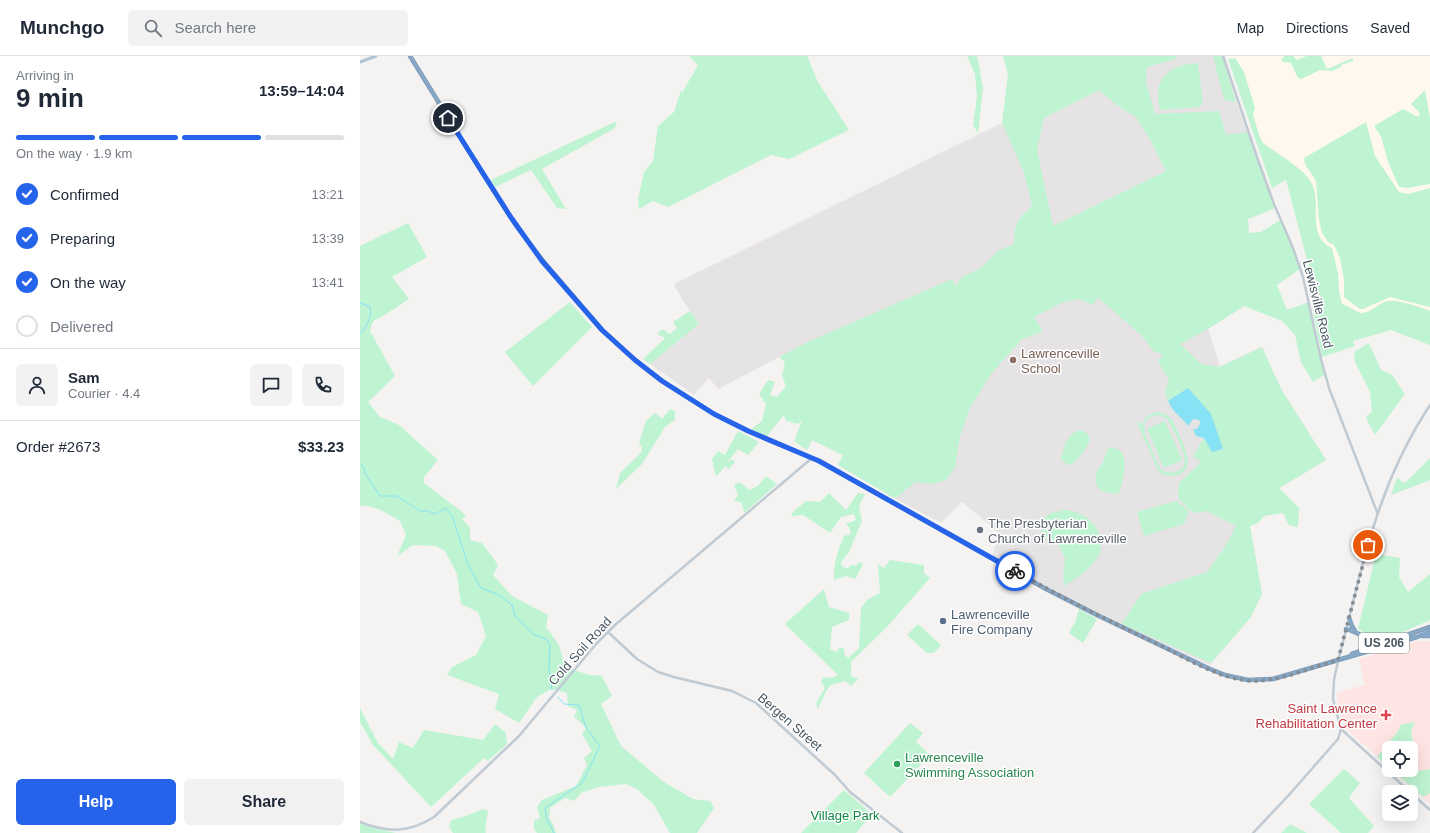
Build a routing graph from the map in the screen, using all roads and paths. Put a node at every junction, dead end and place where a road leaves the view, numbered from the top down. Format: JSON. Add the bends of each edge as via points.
{"nodes":[{"id":1,"x":376,"y":56,"type":"edge"},
{"id":2,"x":410,"y":56,"type":"edge"},
{"id":3,"x":1223,"y":56,"type":"edge"},
{"id":4,"x":360,"y":62,"type":"edge"},
{"id":5,"x":1430,"y":405,"type":"edge"},
{"id":6,"x":812,"y":458,"type":"junction"},
{"id":7,"x":1377,"y":512,"type":"junction"},
{"id":8,"x":1349,"y":618,"type":"junction"},
{"id":9,"x":1430,"y":627,"type":"edge"},
{"id":10,"x":1346,"y":629,"type":"junction"},
{"id":11,"x":608,"y":632,"type":"junction"},
{"id":12,"x":1356,"y":632,"type":"junction"},
{"id":13,"x":1430,"y":632,"type":"edge"},
{"id":14,"x":1417,"y":635,"type":"junction"},
{"id":15,"x":1430,"y":636,"type":"edge"},
{"id":16,"x":1384,"y":642,"type":"junction"},
{"id":17,"x":1338,"y":660,"type":"junction"},
{"id":18,"x":1341,"y":728,"type":"junction"},
{"id":19,"x":1402,"y":785,"type":"edge"},
{"id":20,"x":1418,"y":800,"type":"edge"},
{"id":21,"x":1430,"y":810,"type":"edge"},
{"id":22,"x":360,"y":822,"type":"edge"},
{"id":23,"x":408,"y":830,"type":"junction"},
{"id":24,"x":395,"y":832,"type":"edge"},
{"id":25,"x":404,"y":833,"type":"edge"},
{"id":26,"x":902,"y":833,"type":"edge"},
{"id":27,"x":1252,"y":833,"type":"edge"}],
"edges":[{"from":1,"to":4,"type":"main road"},
{"from":2,"to":6,"type":"highway","number":"US 206","via":[[518,227],[542,261],[602,330],[662,381],[705,410]]},
{"from":3,"to":7,"type":"street","name":"Lewisville Road","via":[[1260,167],[1304,277],[1329,388]]},
{"from":5,"to":7,"type":"street","via":[[1401,455]]},
{"from":6,"to":11,"type":"street","name":"Cold Soil Road"},
{"from":6,"to":17,"type":"highway","number":"US 206","via":[[1046,589],[1210,670],[1248,680],[1268,680]]},
{"from":7,"to":8,"type":"street"},
{"from":8,"to":10,"type":"street"},
{"from":8,"to":12,"type":"highway"},
{"from":9,"to":14,"type":"highway"},
{"from":10,"to":12,"type":"highway"},
{"from":10,"to":17,"type":"street"},
{"from":11,"to":23,"type":"street","name":"Cold Soil Road","via":[[508,748],[434,817]]},
{"from":11,"to":26,"type":"street","name":"Bergen Street","via":[[637,659],[658,672],[732,691],[756,703],[847,789]]},
{"from":12,"to":16,"type":"highway","via":[[1367,640]]},
{"from":13,"to":14,"type":"highway","number":"US 206"},
{"from":14,"to":15,"type":"highway"},
{"from":14,"to":16,"type":"highway","number":"US 206"},
{"from":14,"to":17,"type":"highway","number":"US 206"},
{"from":16,"to":17,"type":"highway","number":"US 206"},
{"from":17,"to":18,"type":"street","via":[[1333,692]]},
{"from":18,"to":19,"type":"street"},
{"from":18,"to":27,"type":"street","via":[[1336,742]]},
{"from":20,"to":21,"type":"street"},
{"from":22,"to":24,"type":"street","name":"Cold Soil Road","via":[[377,829]]},
{"from":23,"to":24,"type":"street","name":"Cold Soil Road"},
{"from":23,"to":25,"type":"street"}]}
